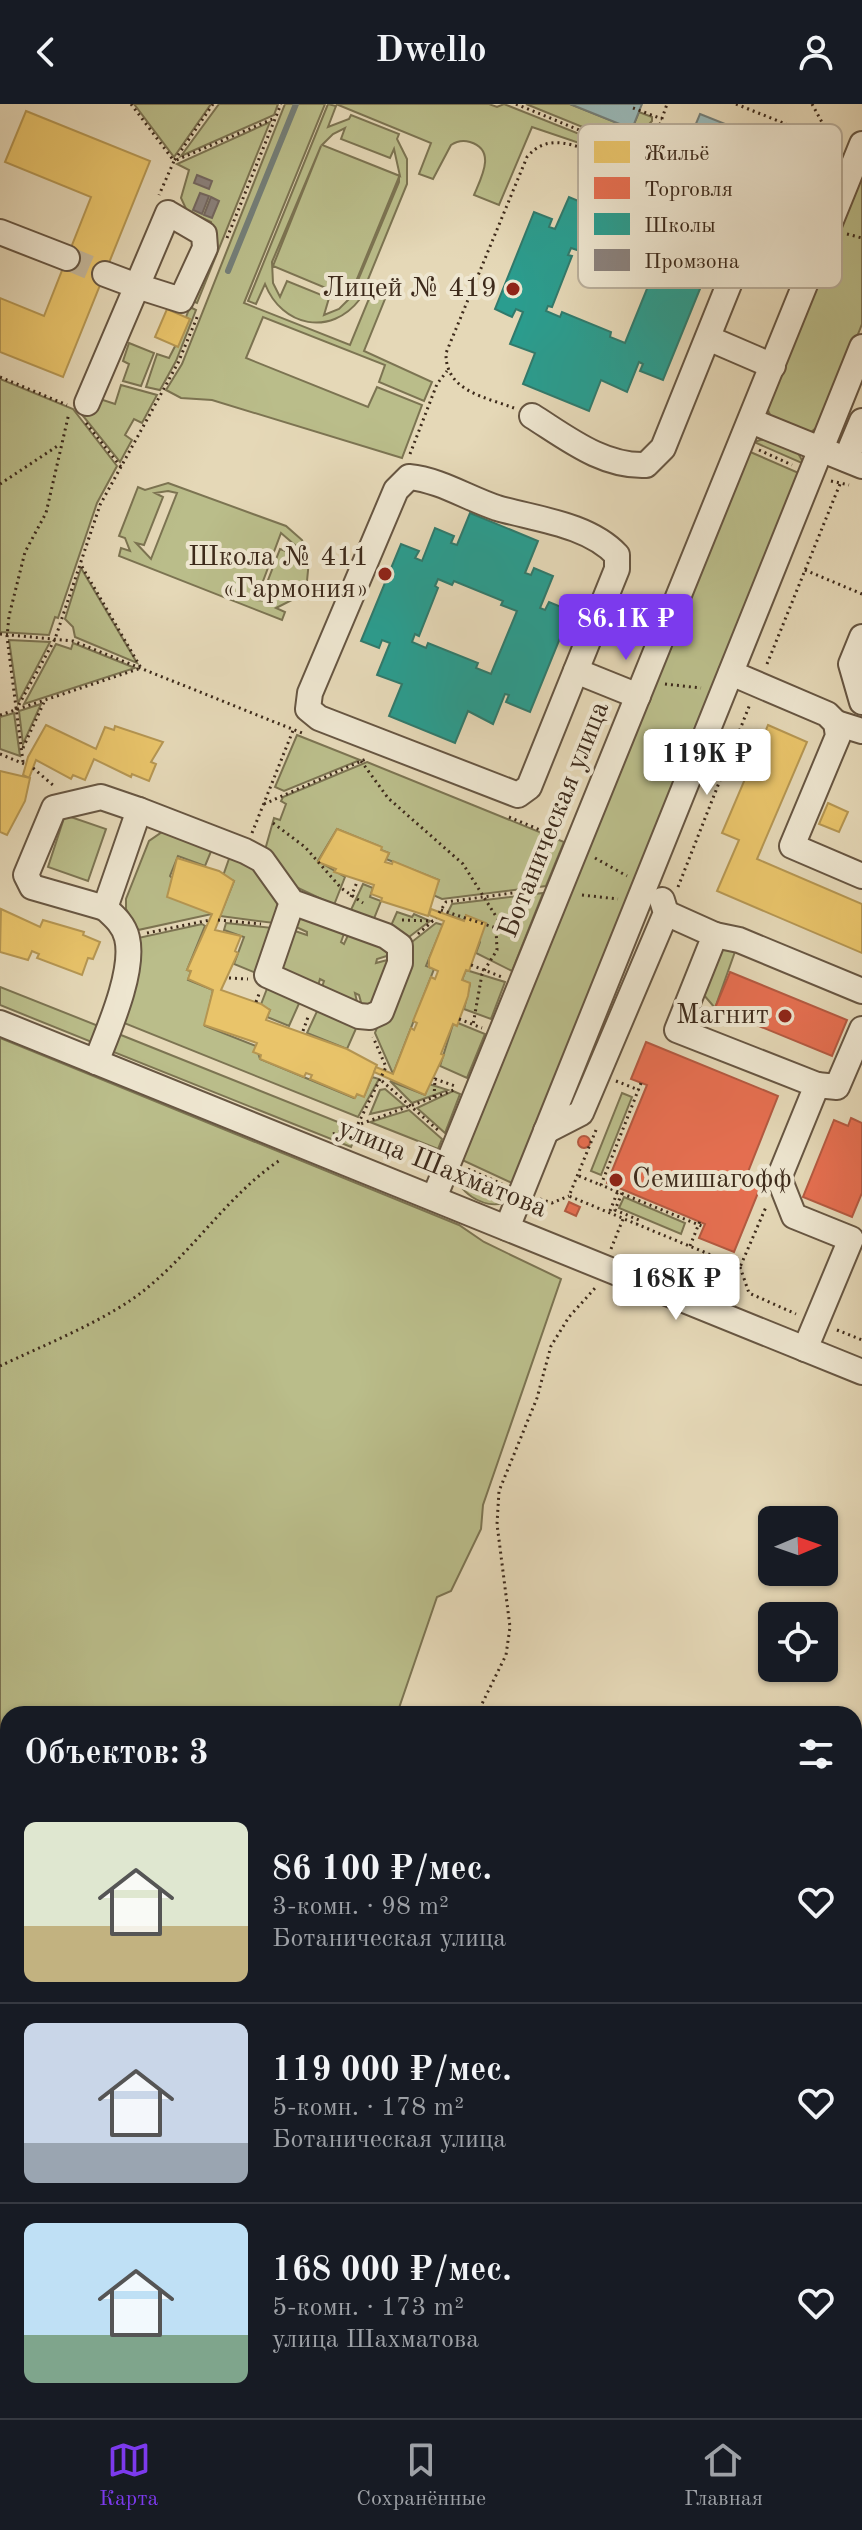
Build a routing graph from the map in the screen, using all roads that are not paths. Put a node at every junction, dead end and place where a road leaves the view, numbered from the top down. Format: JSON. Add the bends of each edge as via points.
{"nodes":[{"id":1,"x":855,"y":146,"type":"edge"},
{"id":2,"x":842,"y":181,"type":"edge"},
{"id":3,"x":0,"y":232,"type":"edge"},
{"id":4,"x":67,"y":258,"type":"tunnel mouth"},
{"id":5,"x":105,"y":274,"type":"tunnel mouth"},
{"id":6,"x":137,"y":286,"type":"junction"},
{"id":7,"x":728,"y":288,"type":"edge"},
{"id":8,"x":802,"y":288,"type":"edge"},
{"id":9,"x":708,"y":338,"type":"junction"},
{"id":10,"x":862,"y":347,"type":"edge"},
{"id":11,"x":773,"y":366,"type":"junction"},
{"id":12,"x":85,"y":411,"type":"road end"},
{"id":13,"x":532,"y":416,"type":"road end"},
{"id":14,"x":751,"y":421,"type":"junction"},
{"id":15,"x":862,"y":421,"type":"edge"},
{"id":16,"x":820,"y":450,"type":"junction"},
{"id":17,"x":854,"y":462,"type":"edge"},
{"id":18,"x":862,"y":637,"type":"edge"},
{"id":19,"x":576,"y":671,"type":"junction"},
{"id":20,"x":723,"y":681,"type":"junction"},
{"id":21,"x":645,"y":689,"type":"junction"},
{"id":22,"x":862,"y":702,"type":"edge"},
{"id":23,"x":836,"y":723,"type":"junction"},
{"id":24,"x":862,"y":731,"type":"edge"},
{"id":25,"x":139,"y":810,"type":"junction"},
{"id":26,"x":645,"y":875,"type":"junction"},
{"id":27,"x":862,"y":876,"type":"edge"},
{"id":28,"x":292,"y":902,"type":"junction"},
{"id":29,"x":105,"y":908,"type":"junction"},
{"id":30,"x":666,"y":913,"type":"junction"},
{"id":31,"x":715,"y":935,"type":"junction"},
{"id":32,"x":862,"y":991,"type":"edge"},
{"id":33,"x":0,"y":1023,"type":"edge"},
{"id":34,"x":862,"y":1029,"type":"edge"},
{"id":35,"x":96,"y":1062,"type":"junction"},
{"id":36,"x":817,"y":1085,"type":"junction"},
{"id":37,"x":546,"y":1131,"type":"junction"},
{"id":38,"x":434,"y":1198,"type":"junction"},
{"id":39,"x":507,"y":1228,"type":"junction"},
{"id":40,"x":805,"y":1349,"type":"junction"},
{"id":41,"x":862,"y":1372,"type":"edge"}],
"edges":[{"from":1,"to":2,"type":"street","name":"Ботаническая улица"},
{"from":3,"to":4,"type":"street"},
{"from":5,"to":6,"type":"street"},
{"from":6,"to":6,"type":"street","via":[[168,213],[204,234],[205,248],[181,300]]},
{"from":6,"to":12,"type":"street"},
{"from":7,"to":9,"type":"street"},
{"from":8,"to":11,"type":"street","name":"Ботаническая улица"},
{"from":9,"to":11,"type":"street"},
{"from":9,"to":13,"type":"street","via":[[663,448],[646,465],[625,466],[584,449]]},
{"from":10,"to":16,"type":"street"},
{"from":11,"to":14,"type":"street","name":"Ботаническая улица"},
{"from":14,"to":16,"type":"street"},
{"from":14,"to":21,"type":"street","name":"Ботаническая улица"},
{"from":15,"to":17,"type":"street"},
{"from":16,"to":17,"type":"street"},
{"from":16,"to":20,"type":"street"},
{"from":18,"to":22,"type":"street","via":[[851,664]]},
{"from":19,"to":19,"type":"street","via":[[617,569],[617,555],[607,544],[555,523],[409,477],[396,490],[310,693],[308,709],[319,718],[518,795],[529,787]]},
{"from":19,"to":21,"type":"street"},
{"from":20,"to":23,"type":"street","via":[[827,714]]},
{"from":20,"to":26,"type":"street"},
{"from":21,"to":38,"type":"street","name":"Ботаническая улица"},
{"from":23,"to":24,"type":"street"},
{"from":23,"to":27,"type":"street","via":[[838,736],[792,846]]},
{"from":25,"to":28,"type":"street","via":[[262,860]]},
{"from":25,"to":29,"type":"street"},
{"from":25,"to":29,"type":"street","via":[[101,797],[54,808],[26,875],[32,887]]},
{"from":26,"to":30,"type":"street"},
{"from":26,"to":37,"type":"street"},
{"from":28,"to":28,"type":"street","via":[[400,946],[400,963],[381,1012],[370,1017],[267,975]]},
{"from":29,"to":35,"type":"street","via":[[127,937],[128,959]]},
{"from":30,"to":31,"type":"street"},
{"from":30,"to":37,"type":"street","via":[[581,1113]]},
{"from":31,"to":32,"type":"street"},
{"from":31,"to":36,"type":"street","via":[[677,1030]]},
{"from":33,"to":35,"type":"street","name":"улица Шахматова"},
{"from":34,"to":36,"type":"street","via":[[837,1087]]},
{"from":35,"to":38,"type":"street","name":"улица Шахматова"},
{"from":36,"to":40,"type":"street","via":[[779,1178],[794,1216],[851,1239]]},
{"from":37,"to":39,"type":"street"},
{"from":38,"to":39,"type":"street","name":"улица Шахматова"},
{"from":39,"to":40,"type":"street","name":"улица Шахматова"},
{"from":40,"to":41,"type":"street","name":"улица Шахматова"}]}
